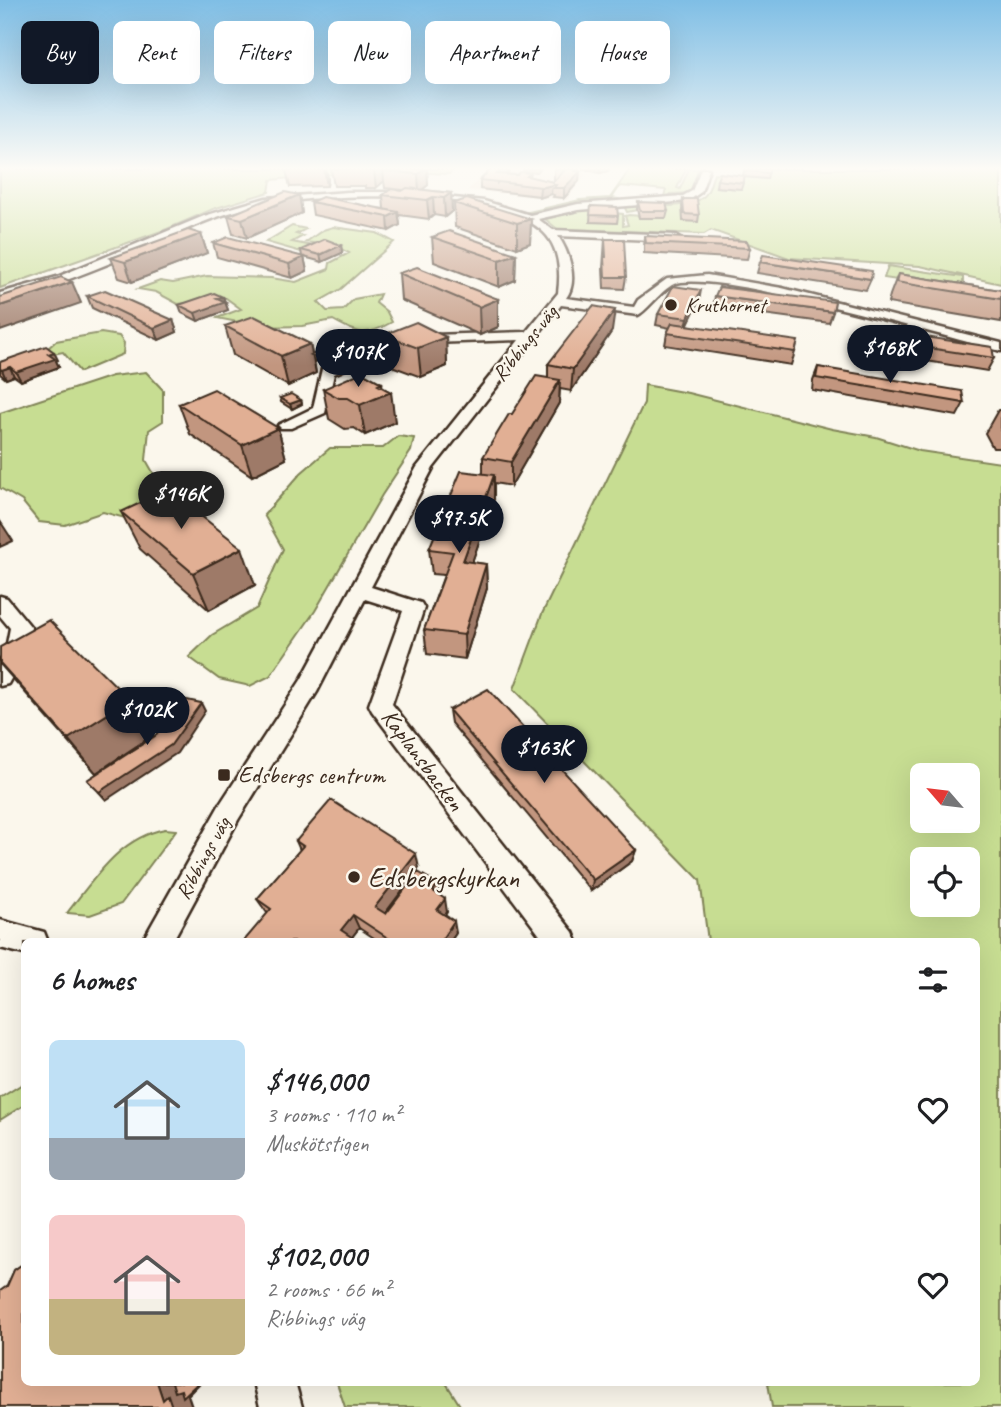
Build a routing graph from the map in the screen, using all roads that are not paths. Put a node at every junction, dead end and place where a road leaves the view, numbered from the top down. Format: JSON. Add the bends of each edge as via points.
{"nodes":[{"id":1,"x":168,"y":235,"type":"edge"},
{"id":2,"x":551,"y":235,"type":"edge"},
{"id":3,"x":589,"y":235,"type":"edge"},
{"id":4,"x":692,"y":239,"type":"edge"},
{"id":5,"x":0,"y":297,"type":"edge"},
{"id":6,"x":562,"y":297,"type":"junction"},
{"id":7,"x":530,"y":336,"type":"junction"},
{"id":8,"x":1001,"y":347,"type":"edge"},
{"id":9,"x":286,"y":425,"type":"dead end"},
{"id":10,"x":360,"y":590,"type":"junction"},
{"id":11,"x":0,"y":603,"type":"edge"},
{"id":12,"x":0,"y":678,"type":"edge"},
{"id":13,"x":0,"y":934,"type":"edge"},
{"id":14,"x":158,"y":938,"type":"edge"},
{"id":15,"x":560,"y":938,"type":"edge"},
{"id":16,"x":21,"y":939,"type":"edge"},
{"id":17,"x":275,"y":1386,"type":"edge"},
{"id":18,"x":281,"y":1407,"type":"edge"}],
"edges":[{"from":1,"to":5,"type":"street","name":"Ribbings väg"},
{"from":2,"to":6,"type":"street","name":"Ribbings väg","via":[[565,260]]},
{"from":3,"to":4,"type":"street"},
{"from":6,"to":7,"type":"street","name":"Ribbings väg"},
{"from":6,"to":8,"type":"street","via":[[638,311],[671,281],[707,278],[782,292]]},
{"from":7,"to":9,"type":"street","via":[[401,340],[327,372],[320,410]]},
{"from":7,"to":10,"type":"street","name":"Ribbings väg","via":[[425,467]]},
{"from":10,"to":14,"type":"street","name":"Ribbings väg","via":[[309,686],[229,812]]},
{"from":10,"to":15,"type":"street","name":"Kaplansbacken","via":[[414,608],[380,705]]},
{"from":11,"to":12,"type":"street","via":[[21,627],[17,649]]},
{"from":13,"to":16,"type":"street"},
{"from":17,"to":18,"type":"street"}]}
